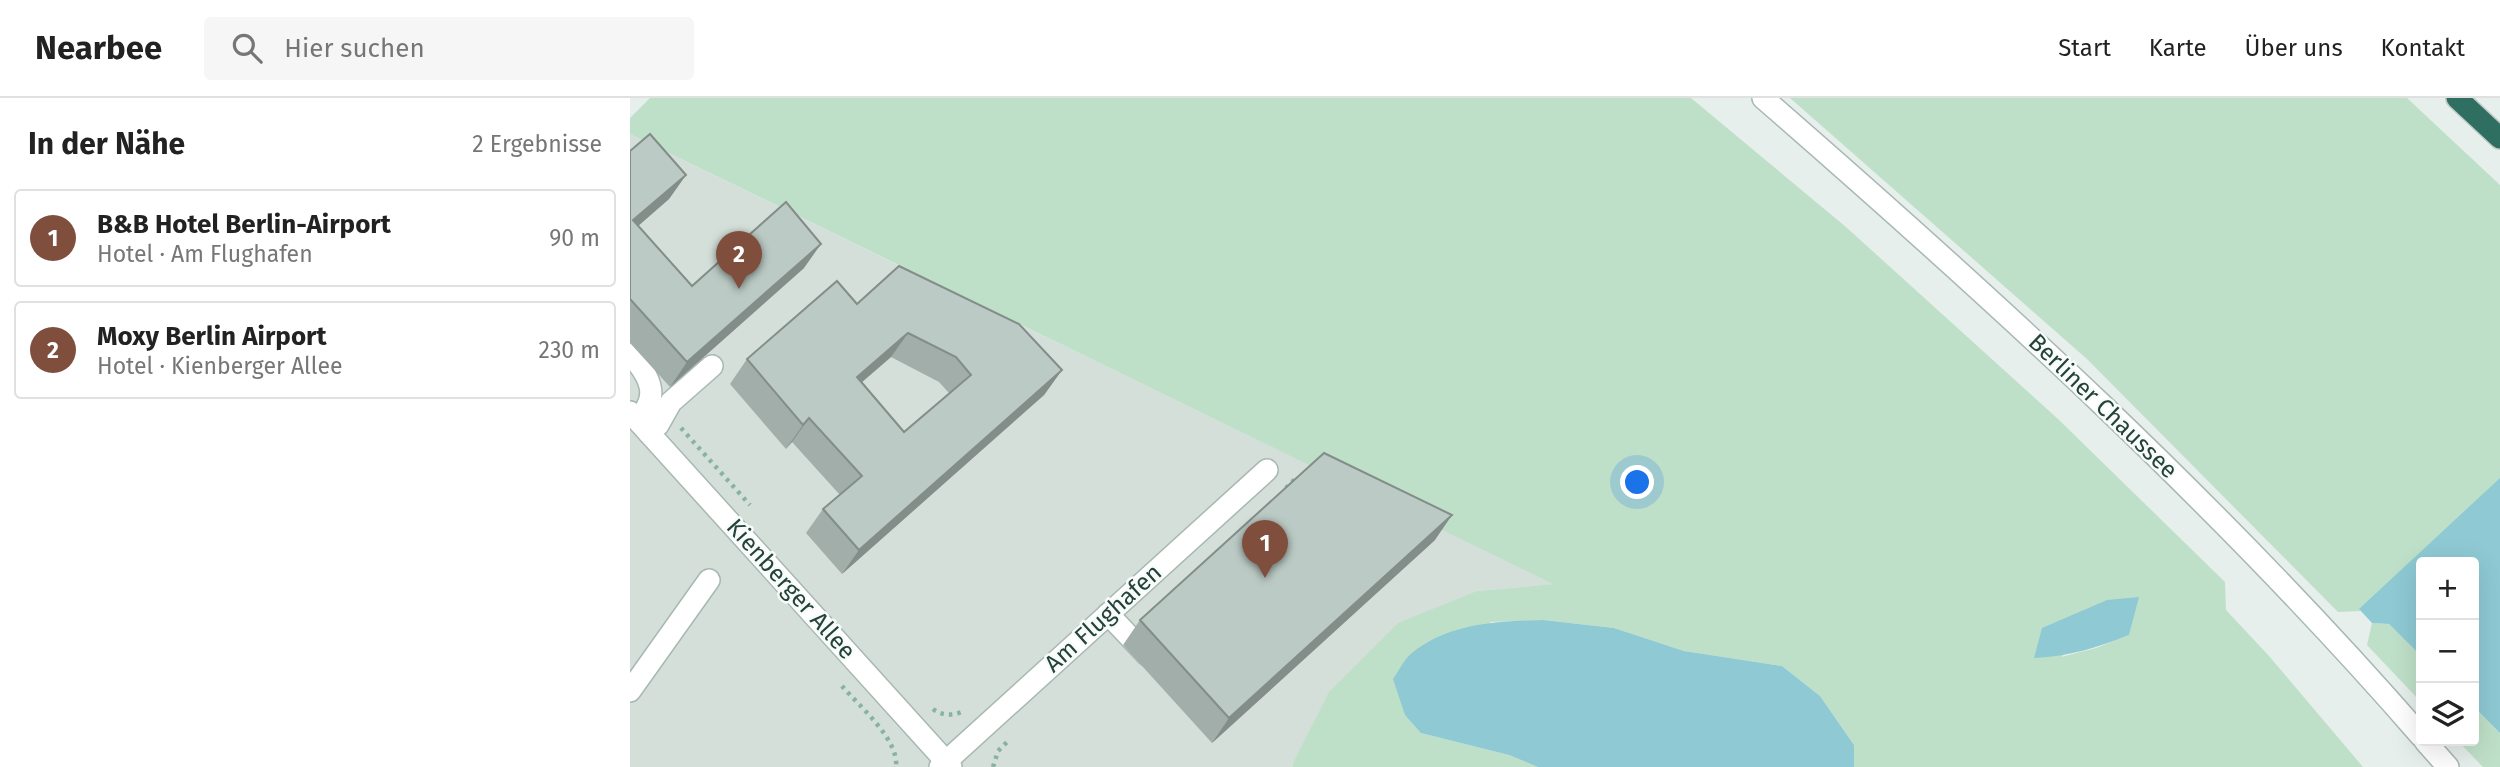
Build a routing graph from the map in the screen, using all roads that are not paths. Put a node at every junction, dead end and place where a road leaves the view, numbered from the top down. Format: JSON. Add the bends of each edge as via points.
{"nodes":[{"id":1,"x":1763,"y":98,"type":"edge"},
{"id":2,"x":2457,"y":98,"type":"edge"},
{"id":3,"x":2500,"y":138,"type":"edge"},
{"id":4,"x":630,"y":354,"type":"edge"},
{"id":5,"x":712,"y":366,"type":"edge"},
{"id":6,"x":639,"y":421,"type":"edge"},
{"id":7,"x":1267,"y":470,"type":"dead end"},
{"id":8,"x":709,"y":580,"type":"dead end"},
{"id":9,"x":1108,"y":614,"type":"junction"},
{"id":10,"x":1161,"y":671,"type":"edge"},
{"id":11,"x":630,"y":691,"type":"edge"},
{"id":12,"x":2416,"y":730,"type":"edge"},
{"id":13,"x":2429,"y":746,"type":"edge"},
{"id":14,"x":945,"y":765,"type":"edge"},
{"id":15,"x":2448,"y":767,"type":"edge"}],
"edges":[{"from":1,"to":12,"type":"street","name":"Berliner Chaussee","via":[[2060,363],[2230,530]]},
{"from":2,"to":3,"type":"highway"},
{"from":4,"to":6,"type":"street","via":[[644,370],[652,395]]},
{"from":5,"to":6,"type":"street","via":[[671,402],[657,425]]},
{"from":6,"to":14,"type":"street","name":"Kienberger Allee"},
{"from":7,"to":9,"type":"street","name":"Am Flughafen"},
{"from":8,"to":11,"type":"street"},
{"from":9,"to":10,"type":"street"},
{"from":9,"to":14,"type":"street","name":"Am Flughafen"},
{"from":13,"to":15,"type":"street"}]}
